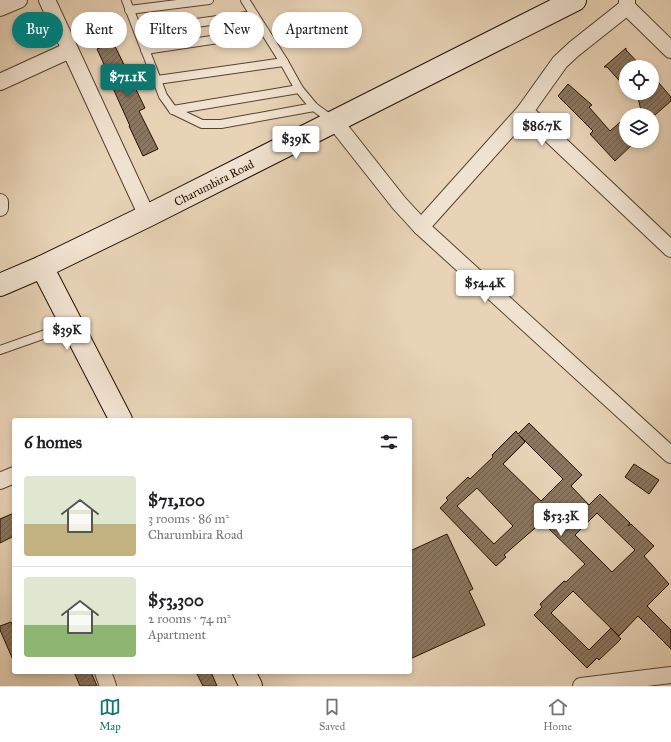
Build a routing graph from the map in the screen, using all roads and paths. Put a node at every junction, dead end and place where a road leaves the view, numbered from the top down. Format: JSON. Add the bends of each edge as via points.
{"nodes":[{"id":1,"x":19,"y":0,"type":"edge"},
{"id":2,"x":47,"y":0,"type":"edge"},
{"id":3,"x":126,"y":0,"type":"edge"},
{"id":4,"x":209,"y":0,"type":"edge"},
{"id":5,"x":245,"y":0,"type":"edge"},
{"id":6,"x":575,"y":0,"type":"edge"},
{"id":7,"x":627,"y":4,"type":"edge"},
{"id":8,"x":0,"y":8,"type":"edge"},
{"id":9,"x":129,"y":10,"type":"junction"},
{"id":10,"x":252,"y":12,"type":"edge"},
{"id":11,"x":135,"y":24,"type":"edge"},
{"id":12,"x":265,"y":32,"type":"joint"},
{"id":13,"x":70,"y":50,"type":"junction"},
{"id":14,"x":145,"y":50,"type":"joint"},
{"id":15,"x":671,"y":50,"type":"edge"},
{"id":16,"x":284,"y":62,"type":"junction"},
{"id":17,"x":157,"y":80,"type":"junction"},
{"id":18,"x":0,"y":82,"type":"edge"},
{"id":19,"x":299,"y":89,"type":"junction"},
{"id":20,"x":314,"y":107,"type":"junction"},
{"id":21,"x":173,"y":110,"type":"junction"},
{"id":22,"x":525,"y":111,"type":"junction"},
{"id":23,"x":335,"y":122,"type":"junction"},
{"id":24,"x":0,"y":202,"type":"edge"},
{"id":25,"x":0,"y":208,"type":"edge"},
{"id":26,"x":147,"y":216,"type":"junction"},
{"id":27,"x":421,"y":227,"type":"junction"},
{"id":28,"x":671,"y":249,"type":"edge"},
{"id":29,"x":42,"y":266,"type":"junction"},
{"id":30,"x":0,"y":284,"type":"edge"},
{"id":31,"x":72,"y":325,"type":"junction"},
{"id":32,"x":0,"y":350,"type":"edge"},
{"id":33,"x":120,"y":418,"type":"edge"},
{"id":34,"x":671,"y":454,"type":"edge"},
{"id":35,"x":12,"y":476,"type":"edge"},
{"id":36,"x":0,"y":480,"type":"edge"},
{"id":37,"x":104,"y":674,"type":"edge"},
{"id":38,"x":245,"y":674,"type":"edge"},
{"id":39,"x":671,"y":675,"type":"edge"},
{"id":40,"x":108,"y":686,"type":"edge"},
{"id":41,"x":251,"y":686,"type":"edge"},
{"id":42,"x":581,"y":686,"type":"edge"}],
"edges":[{"from":1,"to":8,"type":"street"},
{"from":2,"to":13,"type":"street"},
{"from":3,"to":9,"type":"lane"},
{"from":4,"to":9,"type":"lane"},
{"from":5,"to":10,"type":"lane"},
{"from":6,"to":23,"type":"street","name":"Charumbira Road"},
{"from":7,"to":15,"type":"street"},
{"from":7,"to":22,"type":"street","via":[[560,62]]},
{"from":9,"to":11,"type":"lane"},
{"from":12,"to":14,"type":"lane"},
{"from":12,"to":16,"type":"lane"},
{"from":13,"to":18,"type":"street"},
{"from":13,"to":26,"type":"street"},
{"from":14,"to":17,"type":"lane"},
{"from":16,"to":17,"type":"lane"},
{"from":16,"to":19,"type":"lane"},
{"from":17,"to":21,"type":"lane","via":[[163,96]]},
{"from":19,"to":20,"type":"lane"},
{"from":19,"to":21,"type":"lane"},
{"from":20,"to":21,"type":"lane","via":[[221,124],[202,124]]},
{"from":20,"to":23,"type":"lane"},
{"from":22,"to":27,"type":"street"},
{"from":22,"to":28,"type":"street"},
{"from":23,"to":26,"type":"street","name":"Charumbira Road"},
{"from":23,"to":27,"type":"street"},
{"from":24,"to":25,"type":"street"},
{"from":26,"to":29,"type":"street","name":"Charumbira Road"},
{"from":27,"to":34,"type":"street"},
{"from":29,"to":30,"type":"street","name":"Charumbira Road"},
{"from":29,"to":31,"type":"street"},
{"from":31,"to":32,"type":"lane"},
{"from":31,"to":33,"type":"street"},
{"from":35,"to":36,"type":"street"},
{"from":37,"to":40,"type":"street"},
{"from":38,"to":41,"type":"street"},
{"from":39,"to":42,"type":"street"}]}
